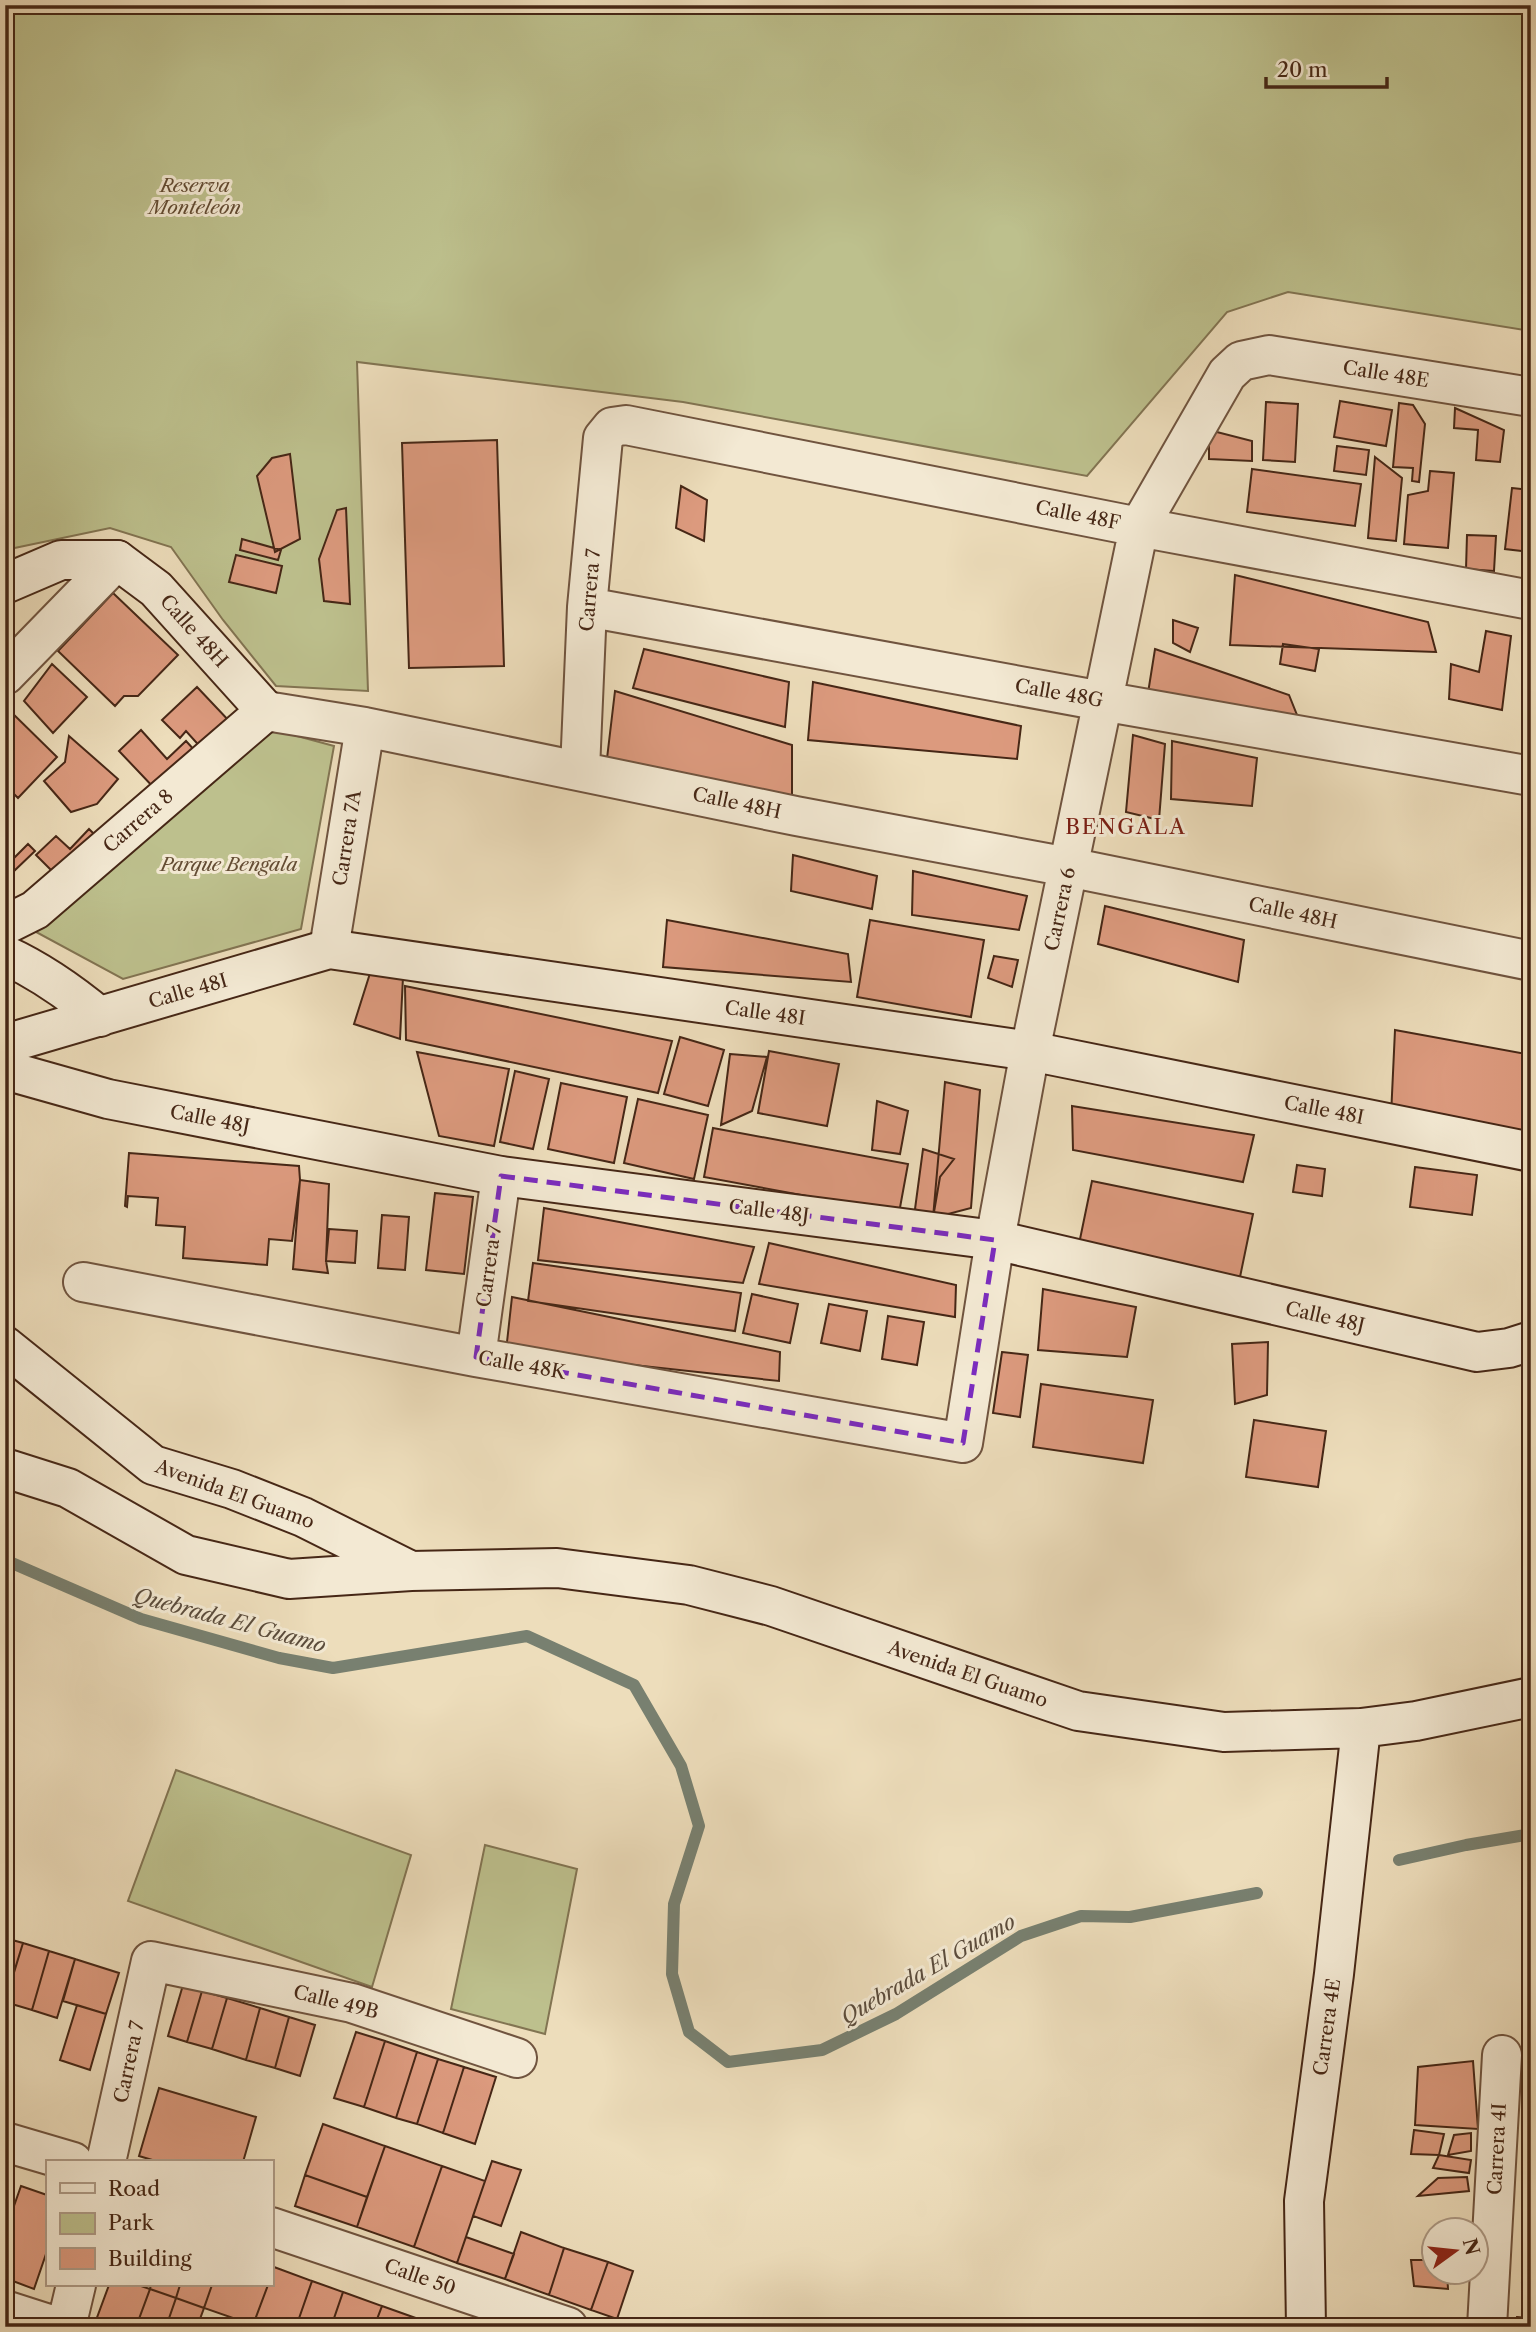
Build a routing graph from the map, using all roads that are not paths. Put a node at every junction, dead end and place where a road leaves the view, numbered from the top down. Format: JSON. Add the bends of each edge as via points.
{"nodes":[{"id":1,"x":1241,"y":361,"type":"joint"},
{"id":2,"x":1531,"y":397,"type":"edge"},
{"id":3,"x":626,"y":425,"type":"joint"},
{"id":4,"x":1139,"y":527,"type":"junction"},
{"id":5,"x":117,"y":560,"type":"junction"},
{"id":6,"x":5,"y":584,"type":"edge"},
{"id":7,"x":1531,"y":600,"type":"edge"},
{"id":8,"x":587,"y":607,"type":"junction"},
{"id":9,"x":5,"y":675,"type":"edge"},
{"id":10,"x":1102,"y":701,"type":"junction"},
{"id":11,"x":266,"y":711,"type":"junction"},
{"id":12,"x":365,"y":727,"type":"junction"},
{"id":13,"x":580,"y":770,"type":"junction"},
{"id":14,"x":1531,"y":776,"type":"edge"},
{"id":15,"x":1068,"y":867,"type":"junction"},
{"id":16,"x":5,"y":925,"type":"edge"},
{"id":17,"x":330,"y":949,"type":"junction"},
{"id":18,"x":5,"y":955,"type":"edge"},
{"id":19,"x":1531,"y":961,"type":"edge"},
{"id":20,"x":100,"y":1017,"type":"junction"},
{"id":21,"x":5,"y":1044,"type":"edge"},
{"id":22,"x":1030,"y":1051,"type":"junction"},
{"id":23,"x":5,"y":1070,"type":"edge"},
{"id":24,"x":1531,"y":1152,"type":"edge"},
{"id":25,"x":501,"y":1176,"type":"junction"},
{"id":26,"x":995,"y":1240,"type":"junction"},
{"id":27,"x":83,"y":1282,"type":"dead end"},
{"id":28,"x":1531,"y":1341,"type":"edge"},
{"id":29,"x":5,"y":1346,"type":"edge"},
{"id":30,"x":476,"y":1357,"type":"junction"},
{"id":31,"x":963,"y":1443,"type":"joint"},
{"id":32,"x":5,"y":1468,"type":"edge"},
{"id":33,"x":411,"y":1571,"type":"junction"},
{"id":34,"x":1531,"y":1697,"type":"edge"},
{"id":35,"x":1361,"y":1728,"type":"junction"},
{"id":36,"x":151,"y":1961,"type":"joint"},
{"id":37,"x":1502,"y":2055,"type":"dead end"},
{"id":38,"x":517,"y":2058,"type":"dead end"},
{"id":39,"x":5,"y":2142,"type":"edge"},
{"id":40,"x":66,"y":2160,"type":"edge"},
{"id":41,"x":107,"y":2160,"type":"edge"},
{"id":42,"x":273,"y":2228,"type":"edge"},
{"id":43,"x":76,"y":2286,"type":"edge"},
{"id":44,"x":5,"y":2310,"type":"edge"},
{"id":45,"x":58,"y":2327,"type":"edge"},
{"id":46,"x":66,"y":2327,"type":"edge"},
{"id":47,"x":568,"y":2327,"type":"edge"},
{"id":48,"x":1306,"y":2327,"type":"edge"},
{"id":49,"x":1488,"y":2327,"type":"edge"}],
"edges":[{"from":1,"to":2,"type":"street","name":"Calle 48E","via":[[1269,355]]},
{"from":1,"to":4,"type":"street","name":"Carrera 6","via":[[1227,374]]},
{"from":3,"to":4,"type":"street","name":"Calle 48F"},
{"from":3,"to":8,"type":"street","name":"Carrera 7","via":[[612,427],[603,438]]},
{"from":4,"to":7,"type":"street","name":"Calle 48F"},
{"from":4,"to":10,"type":"street","name":"Carrera 6"},
{"from":5,"to":6,"type":"street","via":[[61,560]]},
{"from":5,"to":9,"type":"street"},
{"from":5,"to":11,"type":"street","name":"Calle 48H","via":[[156,589]]},
{"from":8,"to":10,"type":"street","name":"Calle 48G"},
{"from":8,"to":13,"type":"street","name":"Carrera 7"},
{"from":10,"to":14,"type":"street","name":"Calle 48G"},
{"from":10,"to":15,"type":"street","name":"Carrera 6"},
{"from":11,"to":12,"type":"street","name":"Calle 48H"},
{"from":11,"to":16,"type":"street","name":"Carrera 8","via":[[35,910]]},
{"from":12,"to":13,"type":"street","name":"Calle 48H"},
{"from":12,"to":17,"type":"street","name":"Carrera 7A"},
{"from":13,"to":15,"type":"street","name":"Calle 48H"},
{"from":15,"to":19,"type":"street","name":"Calle 48H"},
{"from":15,"to":22,"type":"street","name":"Carrera 6"},
{"from":17,"to":20,"type":"street","name":"Calle 48I"},
{"from":17,"to":22,"type":"street","name":"Calle 48I"},
{"from":18,"to":20,"type":"street","via":[[72,993]]},
{"from":20,"to":21,"type":"street","name":"Calle 48I"},
{"from":22,"to":24,"type":"street","name":"Calle 48I"},
{"from":22,"to":26,"type":"street","name":"Carrera 6"},
{"from":23,"to":25,"type":"street","name":"Calle 48J","via":[[107,1099]]},
{"from":25,"to":26,"type":"street","name":"Calle 48J"},
{"from":25,"to":30,"type":"street","name":"Carrera 7"},
{"from":26,"to":28,"type":"street","name":"Calle 48J","via":[[1477,1352]]},
{"from":26,"to":31,"type":"street","name":"Carrera 6"},
{"from":27,"to":30,"type":"street","name":"Calle 48K"},
{"from":29,"to":33,"type":"street","name":"Avenida El Guamo","via":[[153,1465],[303,1517]]},
{"from":30,"to":31,"type":"street","name":"Calle 48K"},
{"from":32,"to":33,"type":"street","name":"Avenida El Guamo","via":[[68,1488],[186,1555],[289,1579]]},
{"from":33,"to":35,"type":"street","name":"Avenida El Guamo","via":[[557,1567],[689,1585],[771,1606],[1078,1712],[1224,1732]]},
{"from":34,"to":35,"type":"street","name":"Avenida El Guamo"},
{"from":35,"to":48,"type":"street","name":"Carrera 4E","via":[[1304,2201]]},
{"from":36,"to":38,"type":"street","name":"Calle 49B","via":[[352,2003]]},
{"from":36,"to":41,"type":"street","name":"Carrera 7"},
{"from":37,"to":49,"type":"street","name":"Carrera 4I"},
{"from":39,"to":40,"type":"street"},
{"from":42,"to":47,"type":"street","name":"Calle 50"},
{"from":43,"to":46,"type":"street"},
{"from":44,"to":45,"type":"street"}]}
